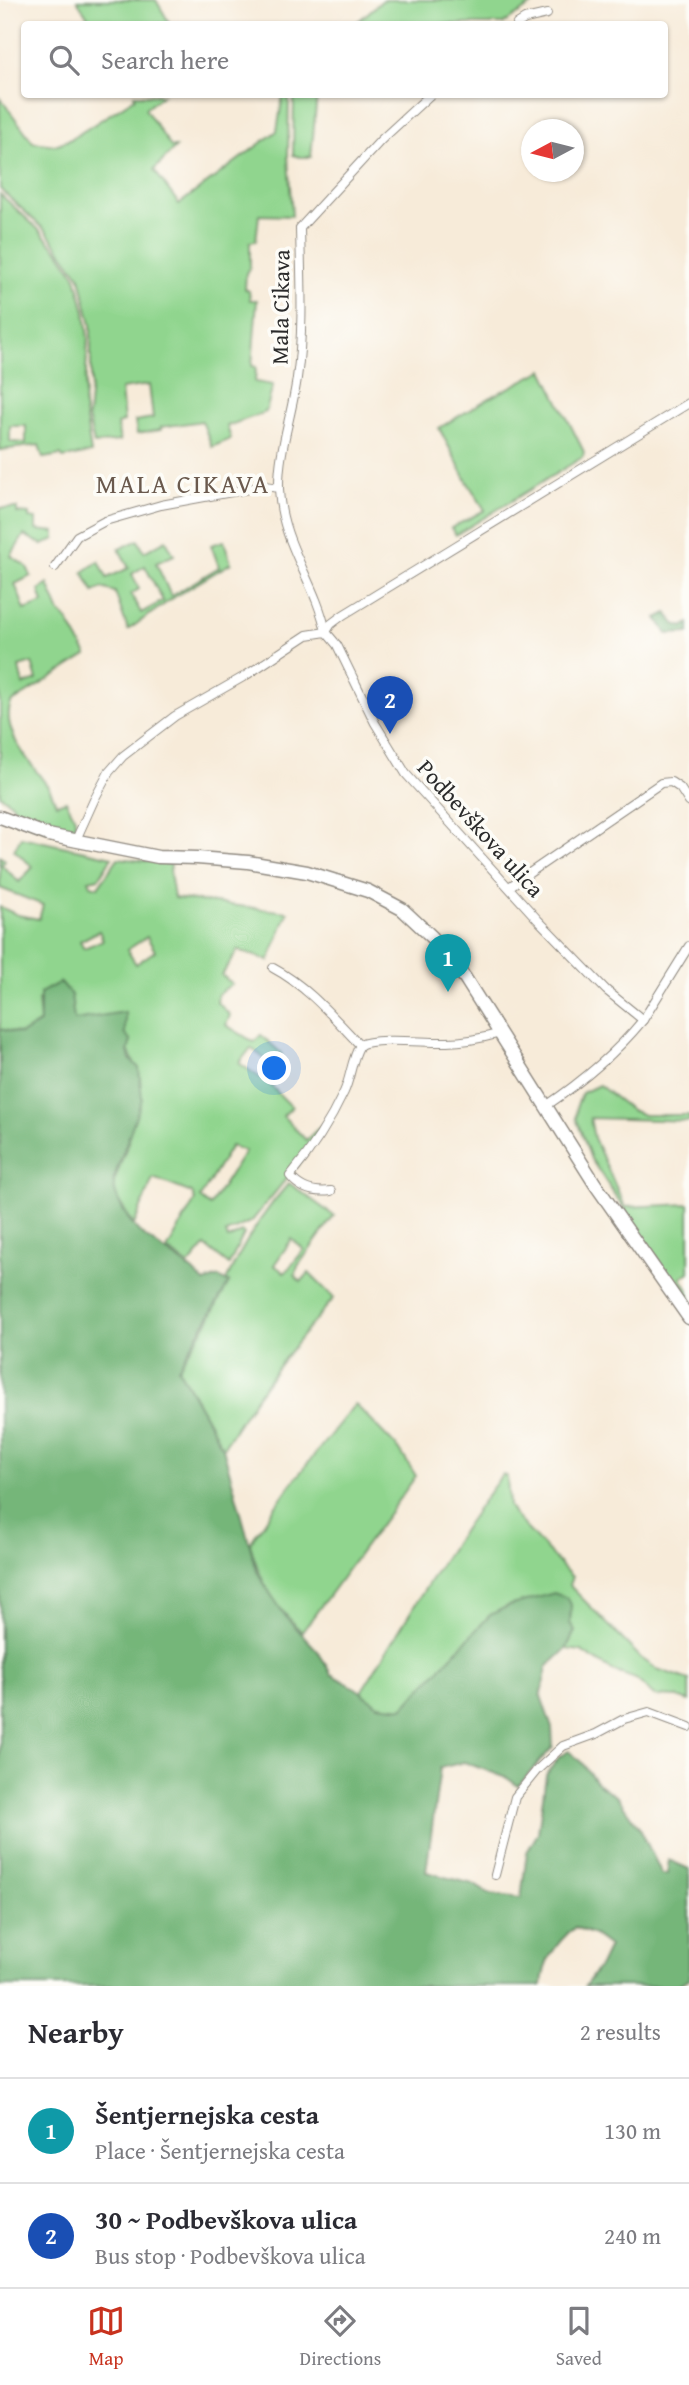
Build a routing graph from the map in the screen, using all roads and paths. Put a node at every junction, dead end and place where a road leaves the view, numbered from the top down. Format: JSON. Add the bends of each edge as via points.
{"nodes":[{"id":1,"x":547,"y":14,"type":"dead end"},
{"id":2,"x":522,"y":21,"type":"edge"},
{"id":3,"x":427,"y":98,"type":"edge"},
{"id":4,"x":689,"y":403,"type":"edge"},
{"id":5,"x":279,"y":488,"type":"junction"},
{"id":6,"x":55,"y":567,"type":"dead end"},
{"id":7,"x":326,"y":632,"type":"junction"},
{"id":8,"x":689,"y":802,"type":"edge"},
{"id":9,"x":0,"y":817,"type":"edge"},
{"id":10,"x":75,"y":842,"type":"junction"},
{"id":11,"x":509,"y":887,"type":"junction"},
{"id":12,"x":689,"y":946,"type":"edge"},
{"id":13,"x":273,"y":968,"type":"dead end"},
{"id":14,"x":643,"y":1020,"type":"junction"},
{"id":15,"x":501,"y":1033,"type":"junction"},
{"id":16,"x":359,"y":1045,"type":"junction"},
{"id":17,"x":546,"y":1106,"type":"junction"},
{"id":18,"x":331,"y":1191,"type":"dead end"},
{"id":19,"x":689,"y":1318,"type":"edge"},
{"id":20,"x":689,"y":1727,"type":"edge"},
{"id":21,"x":495,"y":1875,"type":"dead end"}],
"edges":[{"from":1,"to":2,"type":"street"},
{"from":3,"to":5,"type":"street","name":"Mala Cikava","via":[[300,228],[300,342]]},
{"from":4,"to":7,"type":"street","via":[[343,615]]},
{"from":5,"to":6,"type":"street","via":[[265,486],[135,511],[77,536]]},
{"from":5,"to":7,"type":"street","name":"Mala Cikava","via":[[286,530]]},
{"from":7,"to":10,"type":"street","via":[[307,635],[175,716],[123,757],[104,781]]},
{"from":7,"to":11,"type":"street","name":"Podbevškova ulica","via":[[406,774]]},
{"from":8,"to":11,"type":"street","via":[[680,788],[671,782],[661,783]]},
{"from":9,"to":10,"type":"main road"},
{"from":10,"to":15,"type":"main road","via":[[158,857],[275,865],[368,891],[402,909],[432,937]]},
{"from":11,"to":14,"type":"street","name":"Podbevškova ulica","via":[[606,990]]},
{"from":12,"to":14,"type":"street"},
{"from":13,"to":16,"type":"street","via":[[304,989]]},
{"from":14,"to":17,"type":"street","via":[[594,1071]]},
{"from":15,"to":16,"type":"street","via":[[449,1042]]},
{"from":15,"to":17,"type":"main road"},
{"from":16,"to":18,"type":"street","via":[[343,1093],[290,1176],[318,1193]]},
{"from":17,"to":19,"type":"main road"},
{"from":20,"to":21,"type":"street","via":[[649,1712],[563,1746],[515,1797]]}]}
